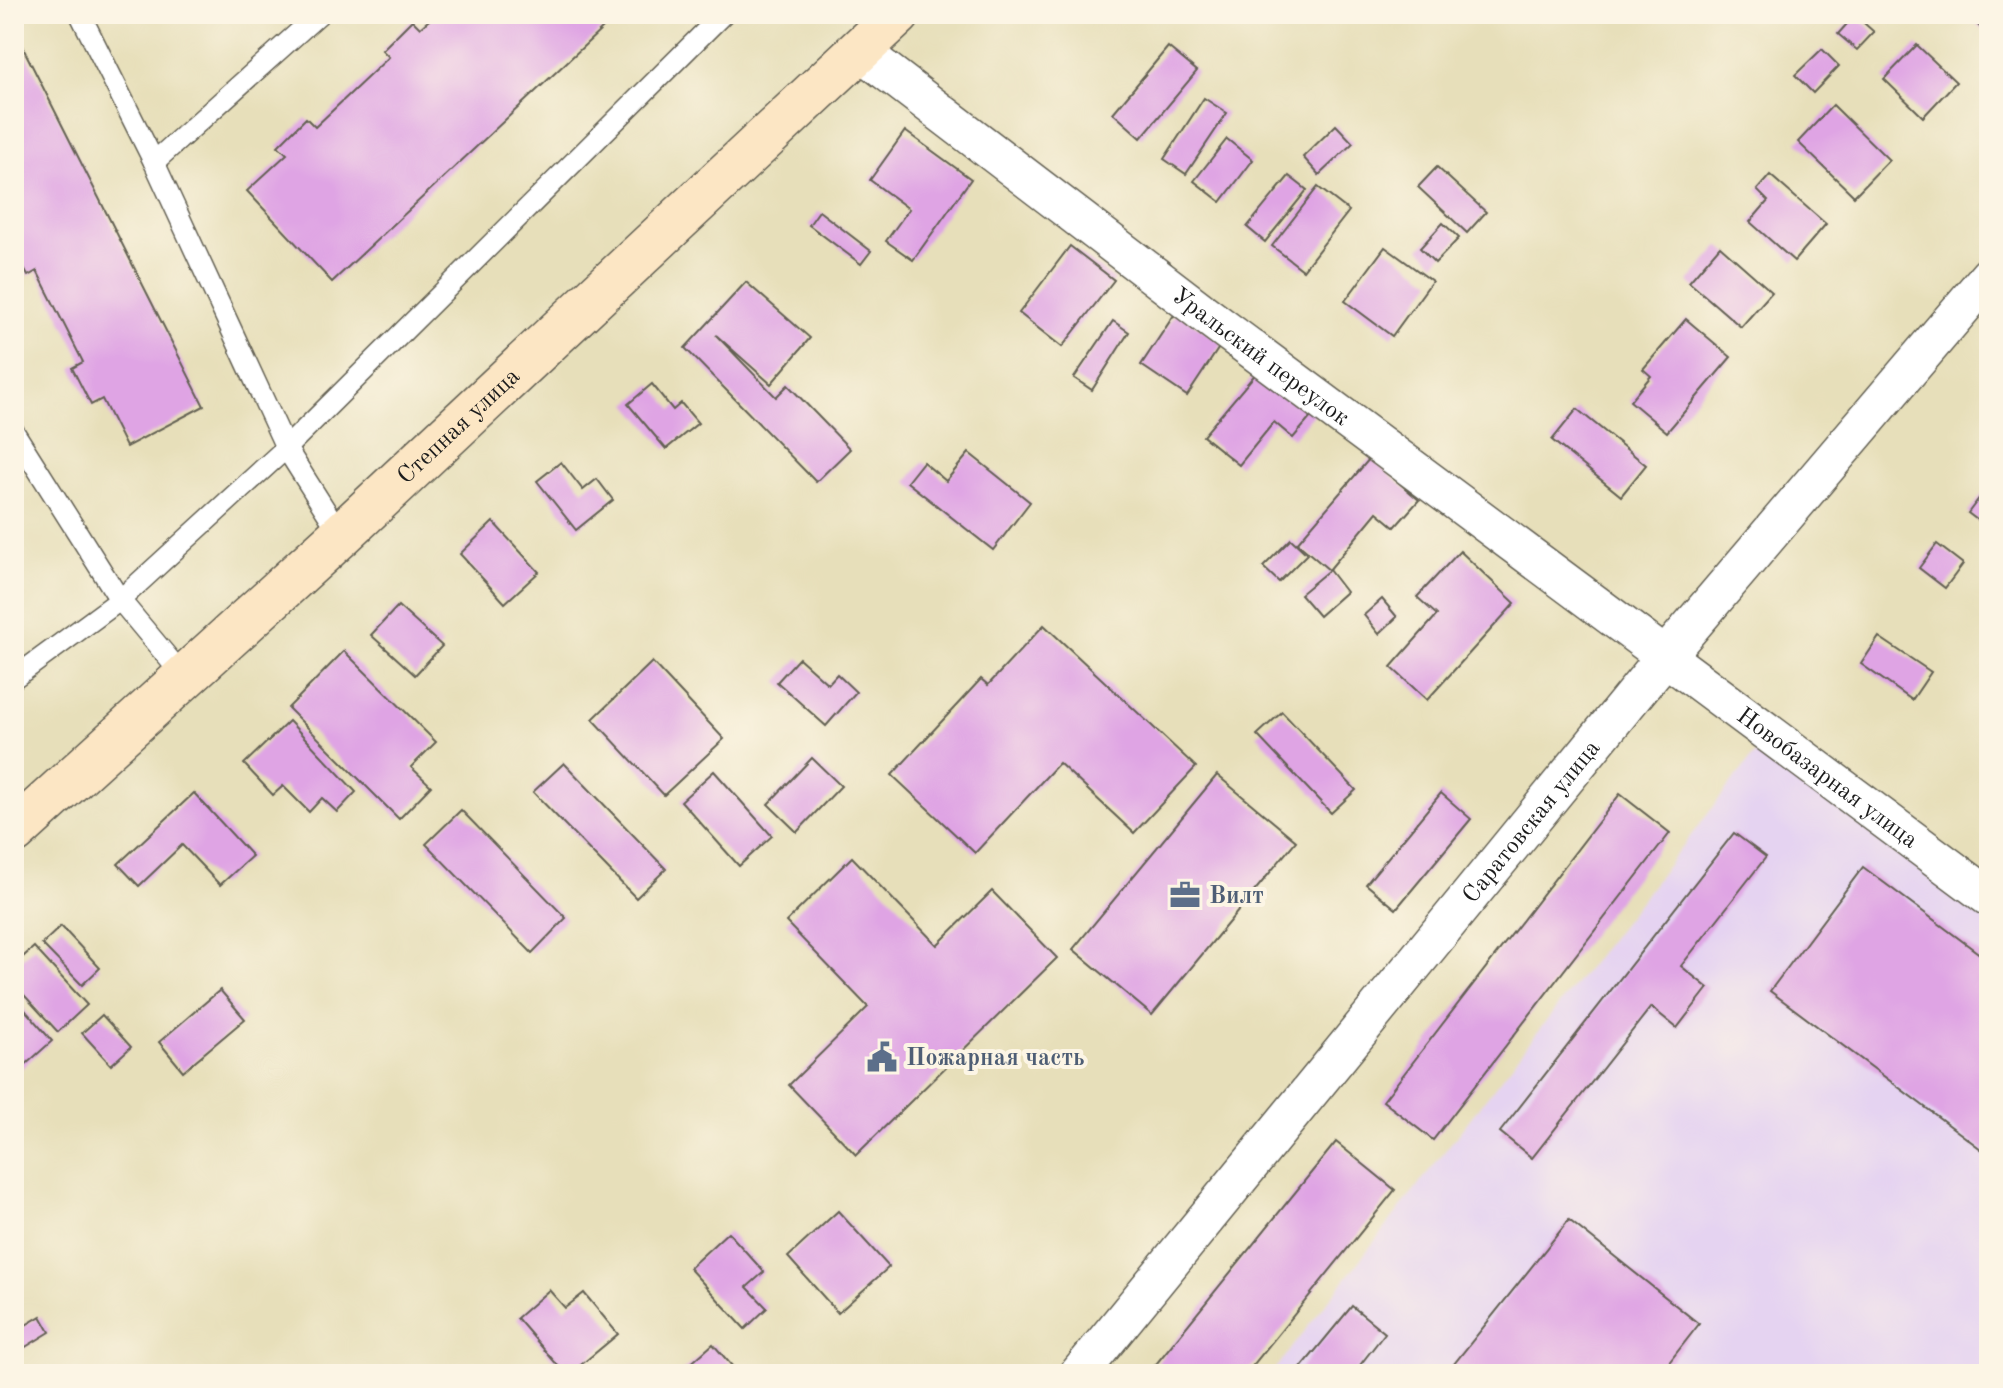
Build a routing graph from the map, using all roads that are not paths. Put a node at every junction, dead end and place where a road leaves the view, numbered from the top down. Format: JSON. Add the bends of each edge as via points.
{"nodes":[{"id":1,"x":80,"y":14,"type":"edge"},
{"id":2,"x":319,"y":14,"type":"edge"},
{"id":3,"x":723,"y":14,"type":"edge"},
{"id":4,"x":898,"y":14,"type":"edge"},
{"id":5,"x":860,"y":51,"type":"junction"},
{"id":6,"x":154,"y":162,"type":"junction"},
{"id":7,"x":1989,"y":276,"type":"edge"},
{"id":8,"x":14,"y":432,"type":"edge"},
{"id":9,"x":286,"y":448,"type":"junction"},
{"id":10,"x":341,"y":535,"type":"junction"},
{"id":11,"x":120,"y":600,"type":"junction"},
{"id":12,"x":1664,"y":658,"type":"junction"},
{"id":13,"x":14,"y":678,"type":"edge"},
{"id":14,"x":185,"y":678,"type":"junction"},
{"id":15,"x":14,"y":832,"type":"edge"},
{"id":16,"x":1989,"y":897,"type":"edge"},
{"id":17,"x":1079,"y":1374,"type":"edge"}],
"edges":[{"from":1,"to":6,"type":"lane"},
{"from":2,"to":6,"type":"lane"},
{"from":3,"to":9,"type":"lane"},
{"from":4,"to":5,"type":"street","name":"Степная улица"},
{"from":5,"to":10,"type":"street","name":"Степная улица"},
{"from":5,"to":12,"type":"street","name":"Уральский переулок"},
{"from":6,"to":9,"type":"lane"},
{"from":7,"to":12,"type":"street","name":"Саратовская улица"},
{"from":8,"to":11,"type":"lane"},
{"from":9,"to":10,"type":"lane"},
{"from":9,"to":11,"type":"lane"},
{"from":10,"to":14,"type":"street","name":"Степная улица"},
{"from":11,"to":13,"type":"lane"},
{"from":11,"to":14,"type":"lane"},
{"from":12,"to":16,"type":"street","name":"Новобазарная улица"},
{"from":12,"to":17,"type":"street","name":"Саратовская улица"},
{"from":14,"to":15,"type":"street","name":"Степная улица"}]}
